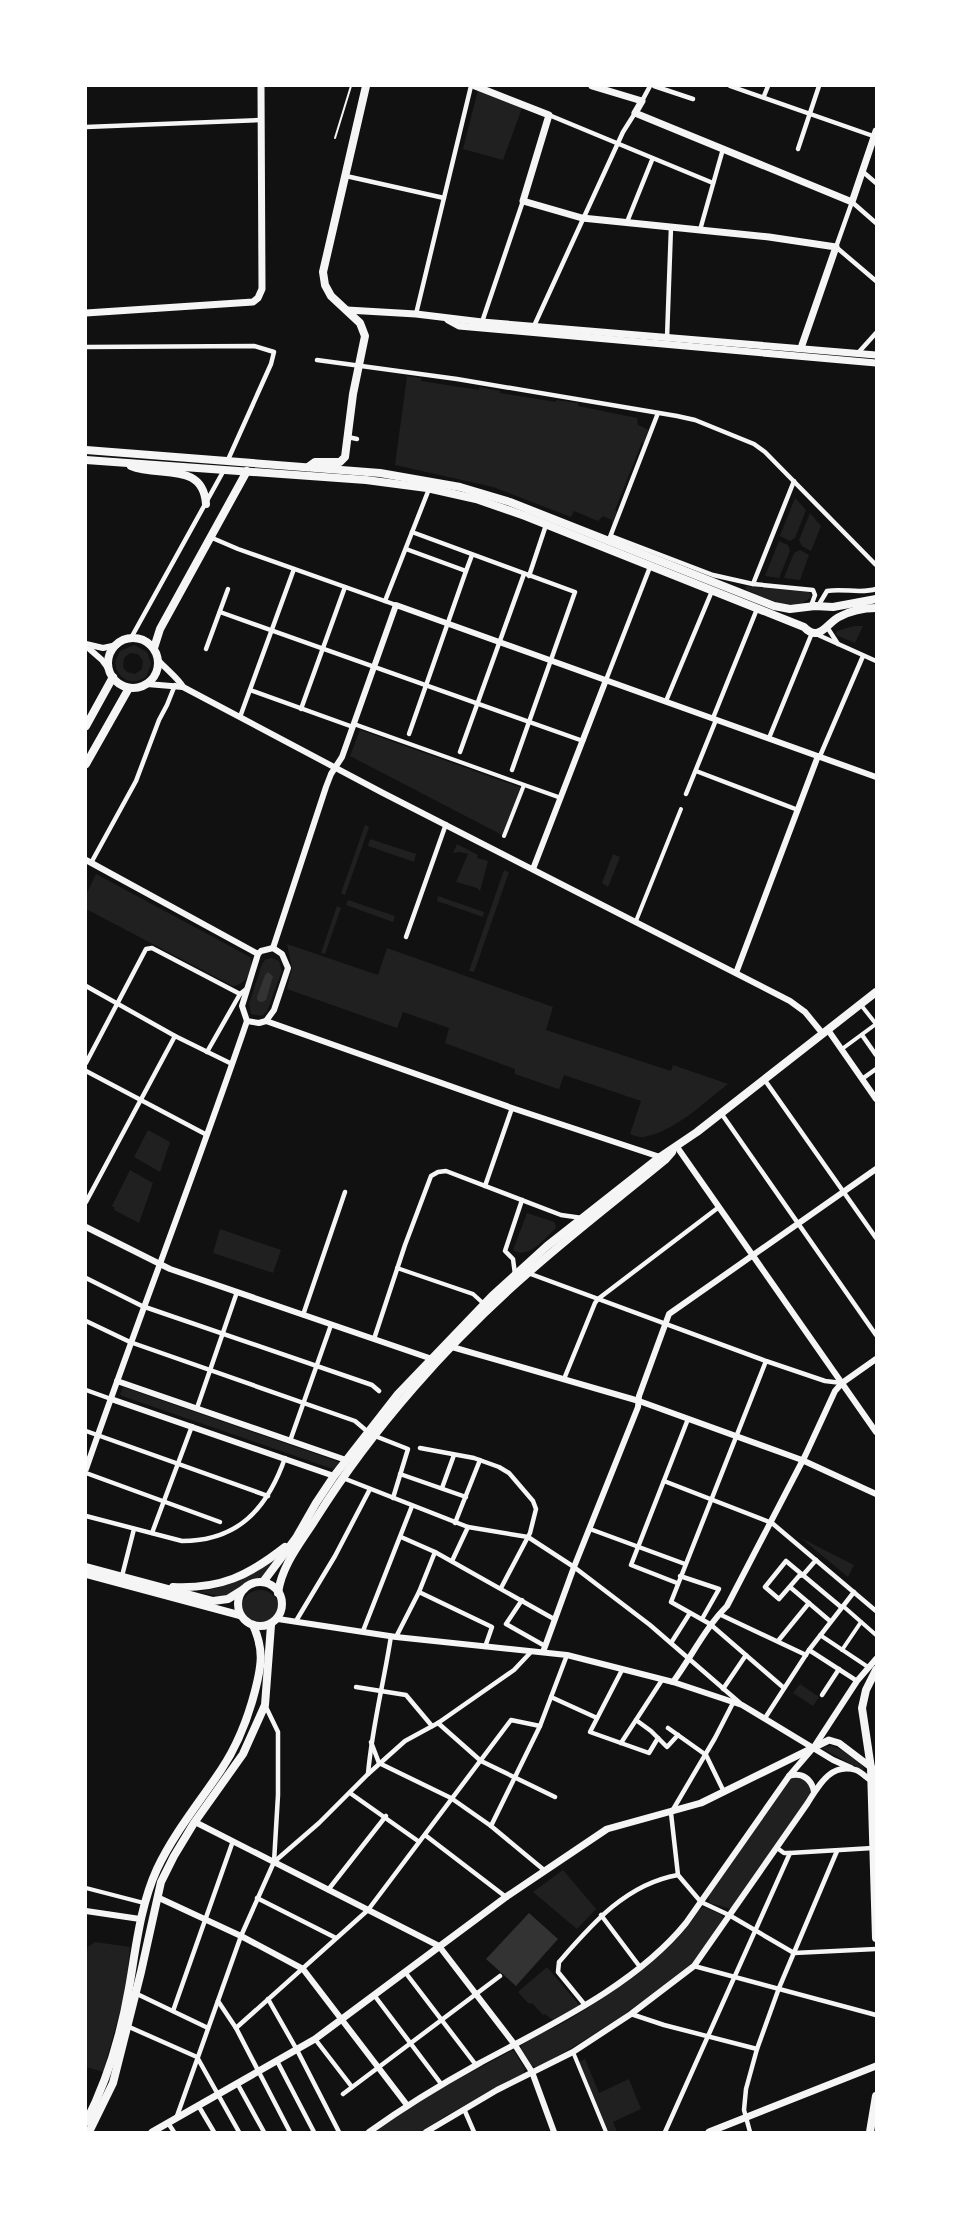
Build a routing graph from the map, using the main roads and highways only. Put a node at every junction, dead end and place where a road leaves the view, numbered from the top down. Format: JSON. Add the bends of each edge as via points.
{"nodes":[{"id":1,"x":261,"y":86,"type":"edge"},
{"id":2,"x":366,"y":86,"type":"edge"},
{"id":3,"x":473,"y":86,"type":"edge"},
{"id":4,"x":592,"y":86,"type":"edge"},
{"id":5,"x":876,"y":134,"type":"edge"},
{"id":6,"x":347,"y":310,"type":"junction"},
{"id":7,"x":86,"y":313,"type":"edge"},
{"id":8,"x":443,"y":317,"type":"junction"},
{"id":9,"x":801,"y":348,"type":"junction"},
{"id":10,"x":753,"y":352,"type":"junction"},
{"id":11,"x":874,"y":355,"type":"edge"},
{"id":12,"x":876,"y":363,"type":"edge"},
{"id":13,"x":86,"y":450,"type":"edge"},
{"id":14,"x":345,"y":457,"type":"junction"},
{"id":15,"x":86,"y":460,"type":"edge"},
{"id":16,"x":127,"y":464,"type":"junction"},
{"id":17,"x":308,"y":467,"type":"junction"},
{"id":18,"x":247,"y":471,"type":"junction"},
{"id":19,"x":380,"y":473,"type":"junction"},
{"id":20,"x":206,"y":504,"type":"road end"},
{"id":21,"x":876,"y":599,"type":"edge"},
{"id":22,"x":815,"y":607,"type":"junction"},
{"id":23,"x":876,"y":608,"type":"edge"},
{"id":24,"x":804,"y":627,"type":"junction"},
{"id":25,"x":827,"y":627,"type":"junction"},
{"id":26,"x":154,"y":648,"type":"junction"},
{"id":27,"x":111,"y":674,"type":"junction"},
{"id":28,"x":129,"y":688,"type":"junction"},
{"id":29,"x":86,"y":726,"type":"edge"},
{"id":30,"x":86,"y":764,"type":"edge"},
{"id":31,"x":876,"y":992,"type":"edge"},
{"id":32,"x":677,"y":1147,"type":"junction"},
{"id":33,"x":435,"y":1360,"type":"junction"},
{"id":34,"x":372,"y":1434,"type":"junction"},
{"id":35,"x":339,"y":1477,"type":"junction"},
{"id":36,"x":296,"y":1538,"type":"junction"},
{"id":37,"x":86,"y":1567,"type":"edge"},
{"id":38,"x":86,"y":1574,"type":"edge"},
{"id":39,"x":263,"y":1582,"type":"junction"},
{"id":40,"x":159,"y":1587,"type":"junction"},
{"id":41,"x":244,"y":1589,"type":"junction"},
{"id":42,"x":278,"y":1593,"type":"junction"},
{"id":43,"x":239,"y":1615,"type":"junction"},
{"id":44,"x":253,"y":1625,"type":"junction"},
{"id":45,"x":271,"y":1625,"type":"junction"},
{"id":46,"x":873,"y":1669,"type":"edge"},
{"id":47,"x":874,"y":1774,"type":"edge"},
{"id":48,"x":876,"y":1938,"type":"edge"},
{"id":49,"x":876,"y":2067,"type":"edge"},
{"id":50,"x":876,"y":2096,"type":"edge"},
{"id":51,"x":86,"y":2122,"type":"edge"},
{"id":52,"x":166,"y":2127,"type":"edge"},
{"id":53,"x":89,"y":2133,"type":"edge"},
{"id":54,"x":152,"y":2133,"type":"edge"},
{"id":55,"x":709,"y":2133,"type":"edge"},
{"id":56,"x":870,"y":2133,"type":"edge"}],
"edges":[{"from":1,"to":7,"type":"main road","via":[[262,289],[258,298],[253,302]]},
{"from":2,"to":6,"type":"main road","via":[[323,272],[331,296]]},
{"from":3,"to":9,"type":"main road","via":[[549,116],[522,201],[582,218],[836,247]]},
{"from":4,"to":5,"type":"main road","via":[[642,100],[635,113],[852,202]]},
{"from":6,"to":8,"type":"main road"},
{"from":6,"to":14,"type":"main road","via":[[360,323],[365,336]]},
{"from":8,"to":9,"type":"main road"},
{"from":8,"to":10,"type":"main road","via":[[459,326]]},
{"from":9,"to":10,"type":"main road"},
{"from":9,"to":11,"type":"main road"},
{"from":10,"to":12,"type":"main road"},
{"from":13,"to":17,"type":"main road"},
{"from":14,"to":17,"type":"main road","via":[[340,462],[315,462]]},
{"from":14,"to":19,"type":"main road","via":[[354,466]]},
{"from":15,"to":16,"type":"main road"},
{"from":16,"to":18,"type":"main road"},
{"from":16,"to":20,"type":"main road","via":[[141,470],[191,477],[205,493]]},
{"from":17,"to":19,"type":"main road"},
{"from":18,"to":24,"type":"main road","via":[[366,480],[429,489],[497,506]]},
{"from":18,"to":26,"type":"main road","via":[[156,636]]},
{"from":19,"to":22,"type":"main road","via":[[499,498],[774,606]]},
{"from":21,"to":22,"type":"main road"},
{"from":22,"to":24,"type":"main road","via":[[802,616]]},
{"from":22,"to":25,"type":"main road","via":[[828,614]]},
{"from":23,"to":25,"type":"main road","via":[[850,612]]},
{"from":24,"to":25,"type":"main road","via":[[814,633]]},
{"from":26,"to":27,"type":"main road","via":[[131,638],[117,645],[109,657]]},
{"from":26,"to":28,"type":"main road","via":[[159,661],[156,674],[147,684]]},
{"from":27,"to":28,"type":"main road"},
{"from":27,"to":29,"type":"main road"},
{"from":28,"to":30,"type":"main road"},
{"from":31,"to":32,"type":"main road"},
{"from":32,"to":33,"type":"main road","via":[[528,1273]]},
{"from":32,"to":33,"type":"main road","via":[[515,1274]]},
{"from":33,"to":34,"type":"main road"},
{"from":34,"to":35,"type":"main road"},
{"from":34,"to":35,"type":"main road","via":[[346,1461]]},
{"from":35,"to":36,"type":"main road","via":[[316,1503]]},
{"from":35,"to":42,"type":"main road","via":[[283,1570]]},
{"from":36,"to":39,"type":"main road"},
{"from":36,"to":40,"type":"main road","via":[[255,1569],[223,1584]]},
{"from":37,"to":40,"type":"main road"},
{"from":38,"to":43,"type":"main road"},
{"from":39,"to":41,"type":"main road"},
{"from":39,"to":42,"type":"main road"},
{"from":40,"to":41,"type":"main road","via":[[217,1601]]},
{"from":41,"to":43,"type":"main road","via":[[237,1602]]},
{"from":42,"to":45,"type":"main road","via":[[282,1606],[278,1619]]},
{"from":43,"to":44,"type":"main road"},
{"from":44,"to":45,"type":"main road"},
{"from":44,"to":51,"type":"main road","via":[[261,1650],[249,1715],[223,1768],[156,1870],[103,2087]]},
{"from":45,"to":53,"type":"main road","via":[[265,1705],[243,1754],[195,1822],[161,1882],[113,2083]]},
{"from":46,"to":47,"type":"main road","via":[[862,1708]]},
{"from":47,"to":48,"type":"main road"},
{"from":47,"to":52,"type":"main road","via":[[862,1759],[833,1741],[825,1741],[724,1792],[671,1813],[612,1826],[506,1897],[315,2038],[198,2104]]},
{"from":49,"to":55,"type":"main road"},
{"from":50,"to":56,"type":"main road"},
{"from":52,"to":54,"type":"main road"}]}
